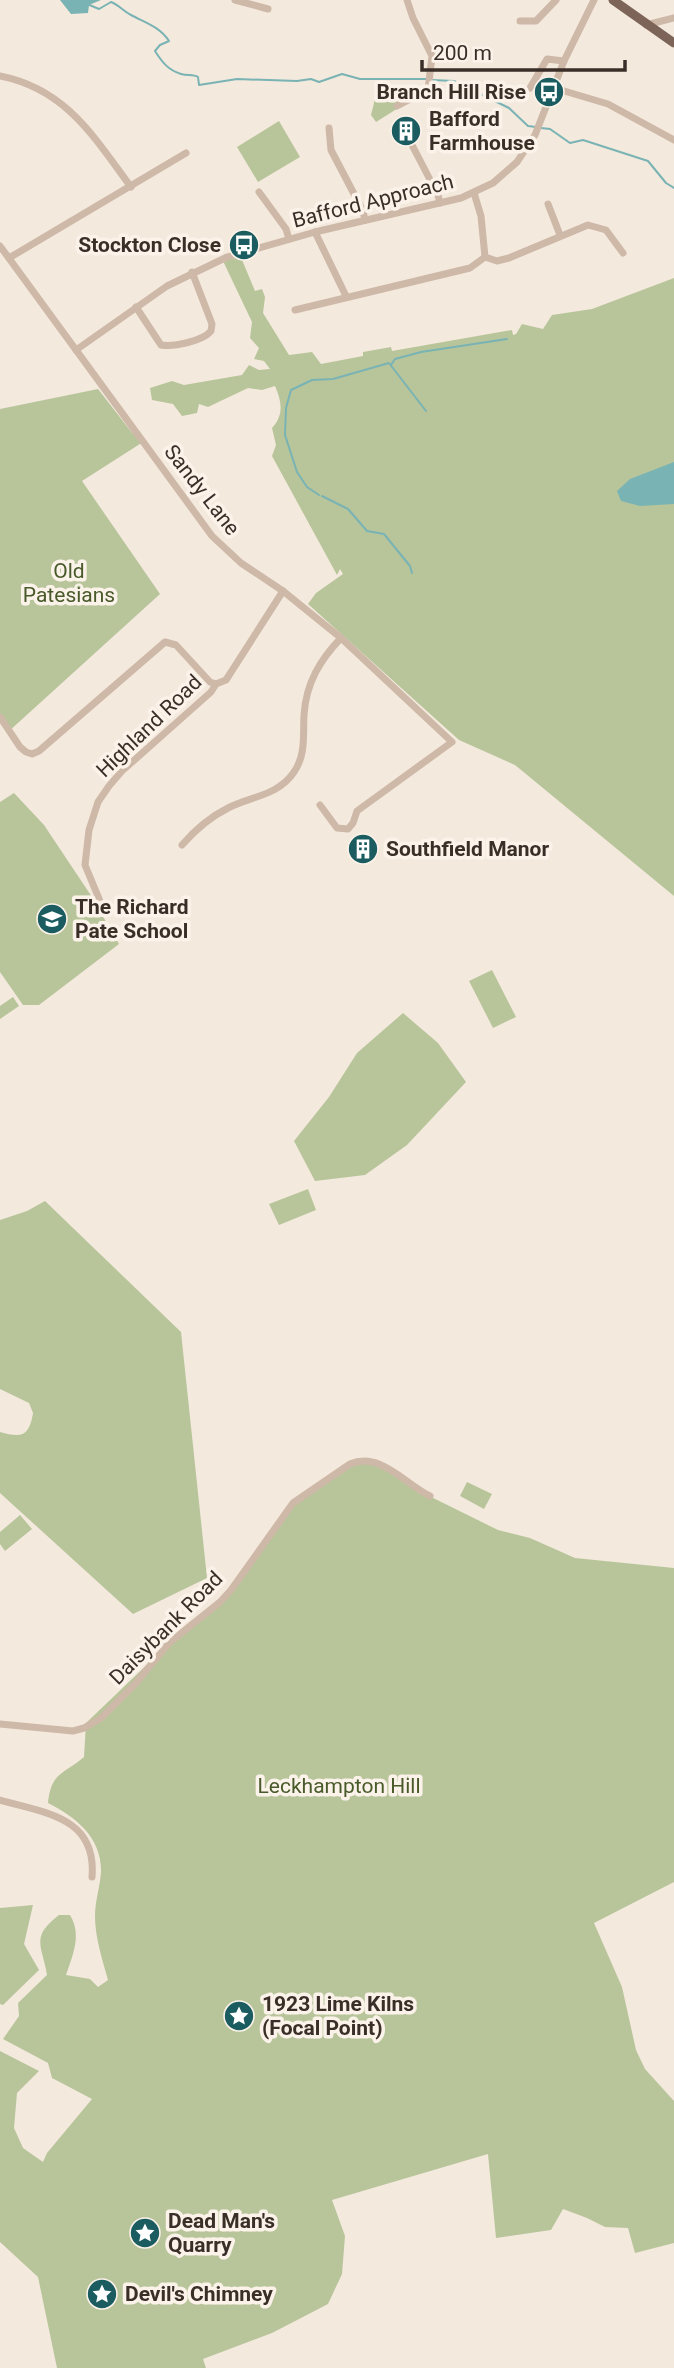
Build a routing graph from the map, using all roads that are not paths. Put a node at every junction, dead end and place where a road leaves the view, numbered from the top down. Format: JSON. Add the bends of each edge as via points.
{"nodes":[{"id":1,"x":235,"y":0,"type":"edge"},
{"id":2,"x":407,"y":0,"type":"edge"},
{"id":3,"x":556,"y":0,"type":"edge"},
{"id":4,"x":594,"y":0,"type":"edge"},
{"id":5,"x":613,"y":0,"type":"edge"},
{"id":6,"x":259,"y":3,"type":"edge"},
{"id":7,"x":268,"y":9,"type":"dead end"},
{"id":8,"x":674,"y":18,"type":"edge"},
{"id":9,"x":520,"y":21,"type":"dead end"},
{"id":10,"x":646,"y":25,"type":"junction"},
{"id":11,"x":674,"y":44,"type":"edge"},
{"id":12,"x":564,"y":61,"type":"junction"},
{"id":13,"x":0,"y":76,"type":"edge"},
{"id":14,"x":530,"y":88,"type":"dead end"},
{"id":15,"x":554,"y":88,"type":"junction"},
{"id":16,"x":397,"y":106,"type":"dead end"},
{"id":17,"x":330,"y":128,"type":"dead end"},
{"id":18,"x":674,"y":140,"type":"edge"},
{"id":19,"x":412,"y":145,"type":"dead end"},
{"id":20,"x":186,"y":153,"type":"dead end"},
{"id":21,"x":131,"y":187,"type":"junction"},
{"id":22,"x":259,"y":192,"type":"dead end"},
{"id":23,"x":474,"y":193,"type":"junction"},
{"id":24,"x":440,"y":203,"type":"junction"},
{"id":25,"x":548,"y":205,"type":"dead end"},
{"id":26,"x":365,"y":220,"type":"junction"},
{"id":27,"x":315,"y":232,"type":"junction"},
{"id":28,"x":560,"y":235,"type":"junction"},
{"id":29,"x":289,"y":239,"type":"junction"},
{"id":30,"x":0,"y":246,"type":"edge"},
{"id":31,"x":623,"y":253,"type":"dead end"},
{"id":32,"x":485,"y":257,"type":"junction"},
{"id":33,"x":9,"y":258,"type":"junction"},
{"id":34,"x":192,"y":272,"type":"junction"},
{"id":35,"x":346,"y":296,"type":"junction"},
{"id":36,"x":136,"y":307,"type":"junction"},
{"id":37,"x":295,"y":310,"type":"dead end"},
{"id":38,"x":76,"y":349,"type":"junction"},
{"id":39,"x":283,"y":591,"type":"junction"},
{"id":40,"x":341,"y":638,"type":"junction"},
{"id":41,"x":216,"y":684,"type":"junction"},
{"id":42,"x":0,"y":717,"type":"edge"},
{"id":43,"x":320,"y":805,"type":"dead end"},
{"id":44,"x":182,"y":845,"type":"dead end"},
{"id":45,"x":100,"y":901,"type":"dead end"},
{"id":46,"x":430,"y":1496,"type":"dead end"},
{"id":47,"x":0,"y":1724,"type":"edge"},
{"id":48,"x":0,"y":1800,"type":"edge"},
{"id":49,"x":92,"y":1877,"type":"dead end"}],
"edges":[{"from":1,"to":6,"type":"street"},
{"from":2,"to":16,"type":"street","via":[[432,66],[428,90]]},
{"from":3,"to":9,"type":"street","via":[[536,22]]},
{"from":4,"to":12,"type":"street","name":"Bafford Approach"},
{"from":5,"to":10,"type":"main road"},
{"from":6,"to":7,"type":"street"},
{"from":8,"to":10,"type":"street"},
{"from":10,"to":11,"type":"main road"},
{"from":12,"to":14,"type":"street","via":[[547,59]]},
{"from":12,"to":15,"type":"street","name":"Bafford Approach"},
{"from":13,"to":21,"type":"street","via":[[39,89],[68,108]]},
{"from":15,"to":18,"type":"street","via":[[608,104]]},
{"from":15,"to":23,"type":"street","name":"Bafford Approach","via":[[524,153],[493,183]]},
{"from":17,"to":26,"type":"street","via":[[331,150]]},
{"from":19,"to":24,"type":"street"},
{"from":20,"to":21,"type":"street"},
{"from":21,"to":33,"type":"street"},
{"from":22,"to":29,"type":"street"},
{"from":23,"to":24,"type":"street","name":"Bafford Approach"},
{"from":23,"to":32,"type":"street"},
{"from":24,"to":26,"type":"street","name":"Bafford Approach"},
{"from":25,"to":28,"type":"street"},
{"from":26,"to":27,"type":"street","name":"Bafford Approach"},
{"from":27,"to":29,"type":"street","name":"Bafford Approach"},
{"from":27,"to":35,"type":"street"},
{"from":28,"to":31,"type":"street","via":[[597,225],[607,230]]},
{"from":28,"to":32,"type":"street","via":[[509,258],[494,261]]},
{"from":29,"to":34,"type":"street","name":"Bafford Approach"},
{"from":30,"to":33,"type":"street","name":"Sandy Lane"},
{"from":32,"to":35,"type":"street","via":[[470,268]]},
{"from":33,"to":38,"type":"street","name":"Sandy Lane"},
{"from":34,"to":36,"type":"street","name":"Bafford Approach"},
{"from":34,"to":36,"type":"street","via":[[212,324],[209,335],[161,345]]},
{"from":35,"to":37,"type":"street"},
{"from":36,"to":38,"type":"street","name":"Bafford Approach"},
{"from":38,"to":39,"type":"street","name":"Sandy Lane","via":[[212,536],[241,563]]},
{"from":39,"to":40,"type":"street","name":"Sandy Lane"},
{"from":39,"to":41,"type":"street","name":"Highland Road","via":[[226,680]]},
{"from":40,"to":43,"type":"street","name":"Sandy Lane","via":[[452,742],[357,811],[348,828],[337,828]]},
{"from":40,"to":44,"type":"street","via":[[312,680],[305,706],[303,751],[292,776],[273,792],[218,813]]},
{"from":41,"to":42,"type":"street","via":[[176,645],[165,642],[39,751],[29,753],[20,747]]},
{"from":41,"to":45,"type":"street","name":"Highland Road","via":[[115,778],[99,802],[89,830],[85,866]]},
{"from":46,"to":47,"type":"street","name":"Daisybank Road","via":[[376,1462],[350,1464],[293,1503],[225,1597],[169,1643],[101,1718],[73,1731]]},
{"from":48,"to":49,"type":"street","via":[[60,1818],[79,1830],[92,1854]]}]}
